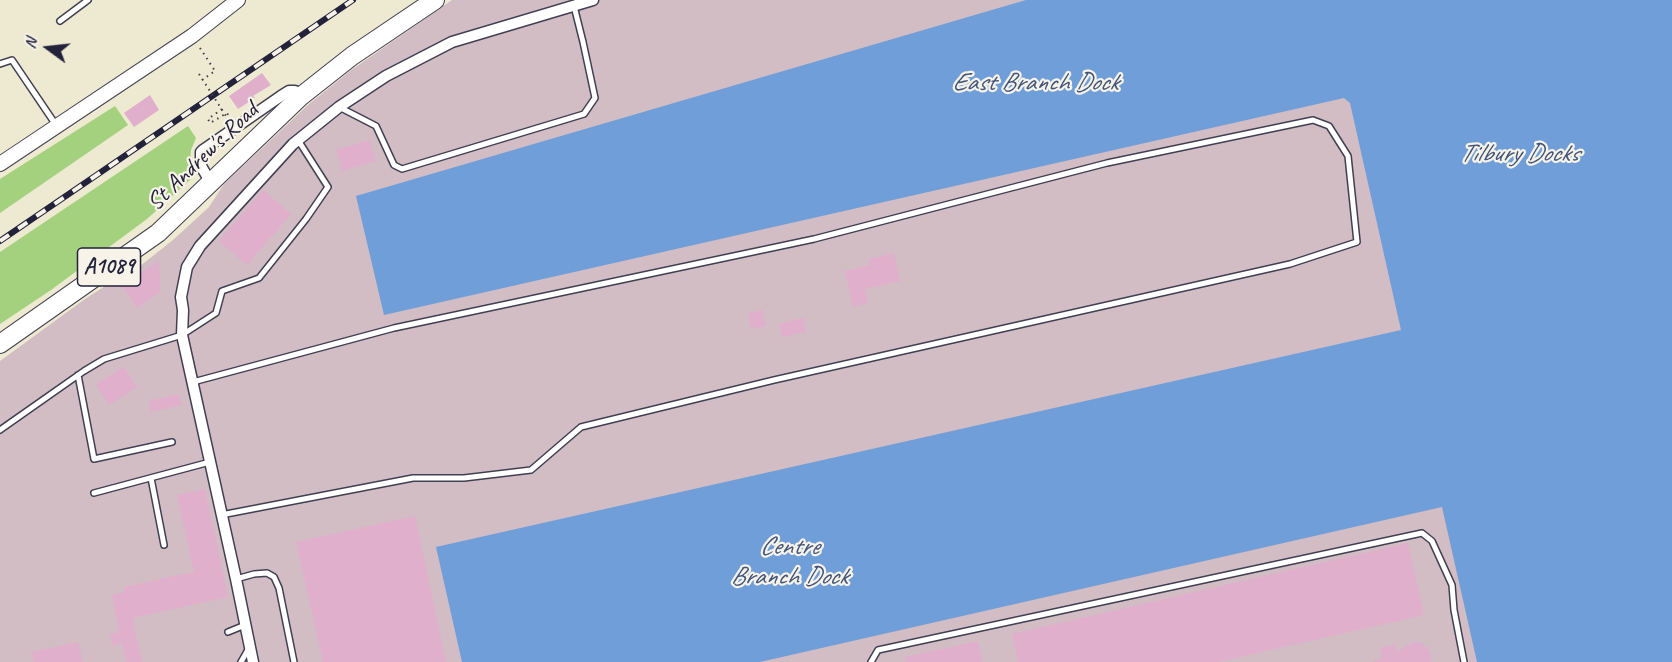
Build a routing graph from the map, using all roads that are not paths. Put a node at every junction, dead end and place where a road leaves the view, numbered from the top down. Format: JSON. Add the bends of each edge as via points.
{"nodes":[{"id":1,"x":88,"y":0,"type":"edge"},
{"id":2,"x":435,"y":0,"type":"edge"},
{"id":3,"x":593,"y":0,"type":"edge"},
{"id":4,"x":231,"y":2,"type":"edge"},
{"id":5,"x":574,"y":6,"type":"junction"},
{"id":6,"x":60,"y":21,"type":"dead end"},
{"id":7,"x":0,"y":64,"type":"edge"},
{"id":8,"x":300,"y":97,"type":"junction"},
{"id":9,"x":339,"y":107,"type":"junction"},
{"id":10,"x":56,"y":125,"type":"junction"},
{"id":11,"x":298,"y":140,"type":"junction"},
{"id":12,"x":0,"y":164,"type":"edge"},
{"id":13,"x":211,"y":183,"type":"junction"},
{"id":14,"x":182,"y":334,"type":"junction"},
{"id":15,"x":0,"y":344,"type":"edge"},
{"id":16,"x":78,"y":375,"type":"junction"},
{"id":17,"x":193,"y":382,"type":"junction"},
{"id":18,"x":0,"y":430,"type":"edge"},
{"id":19,"x":172,"y":442,"type":"dead end"},
{"id":20,"x":210,"y":462,"type":"junction"},
{"id":21,"x":151,"y":478,"type":"junction"},
{"id":22,"x":94,"y":493,"type":"dead end"},
{"id":23,"x":221,"y":515,"type":"junction"},
{"id":24,"x":164,"y":545,"type":"dead end"},
{"id":25,"x":236,"y":579,"type":"junction"},
{"id":26,"x":245,"y":625,"type":"junction"},
{"id":27,"x":228,"y":632,"type":"dead end"},
{"id":28,"x":250,"y":646,"type":"junction"},
{"id":29,"x":241,"y":662,"type":"edge"},
{"id":30,"x":253,"y":662,"type":"edge"},
{"id":31,"x":294,"y":662,"type":"edge"},
{"id":32,"x":870,"y":662,"type":"edge"},
{"id":33,"x":1464,"y":662,"type":"edge"}],
"edges":[{"from":1,"to":6,"type":"lane"},
{"from":2,"to":8,"type":"highway","name":"St Andrew's Road","number":"A1089"},
{"from":3,"to":5,"type":"street"},
{"from":4,"to":10,"type":"street","via":[[192,36]]},
{"from":5,"to":9,"type":"street","via":[[452,42],[386,76]]},
{"from":5,"to":9,"type":"lane","via":[[595,98],[584,114],[402,169],[394,165],[376,126]]},
{"from":7,"to":10,"type":"lane","via":[[12,60]]},
{"from":8,"to":13,"type":"highway","name":"St Andrew's Road","number":"A1089"},
{"from":8,"to":13,"type":"street","via":[[295,91],[281,96],[203,150],[201,166]]},
{"from":9,"to":11,"type":"street"},
{"from":10,"to":12,"type":"street"},
{"from":11,"to":14,"type":"street","via":[[193,256],[181,297]]},
{"from":11,"to":14,"type":"lane","via":[[328,187],[259,278],[222,291],[216,313]]},
{"from":13,"to":15,"type":"highway","name":"St Andrew's Road","number":"A1089","via":[[158,233]]},
{"from":14,"to":16,"type":"lane","via":[[104,359]]},
{"from":14,"to":17,"type":"street"},
{"from":16,"to":18,"type":"lane"},
{"from":16,"to":19,"type":"lane","via":[[94,459]]},
{"from":17,"to":20,"type":"street"},
{"from":17,"to":23,"type":"lane","via":[[394,328],[814,239],[1107,163],[1313,120],[1329,126],[1348,156],[1357,242],[1290,264],[774,380],[581,428],[531,470],[413,478]]},
{"from":20,"to":21,"type":"lane"},
{"from":20,"to":23,"type":"street"},
{"from":21,"to":22,"type":"lane"},
{"from":21,"to":24,"type":"lane"},
{"from":23,"to":25,"type":"street"},
{"from":25,"to":26,"type":"street"},
{"from":25,"to":31,"type":"lane","via":[[267,573],[274,577]]},
{"from":26,"to":27,"type":"lane"},
{"from":26,"to":28,"type":"street"},
{"from":28,"to":29,"type":"lane"},
{"from":28,"to":30,"type":"street"},
{"from":32,"to":33,"type":"lane","via":[[878,650],[1422,533],[1432,541],[1452,585]]}]}
